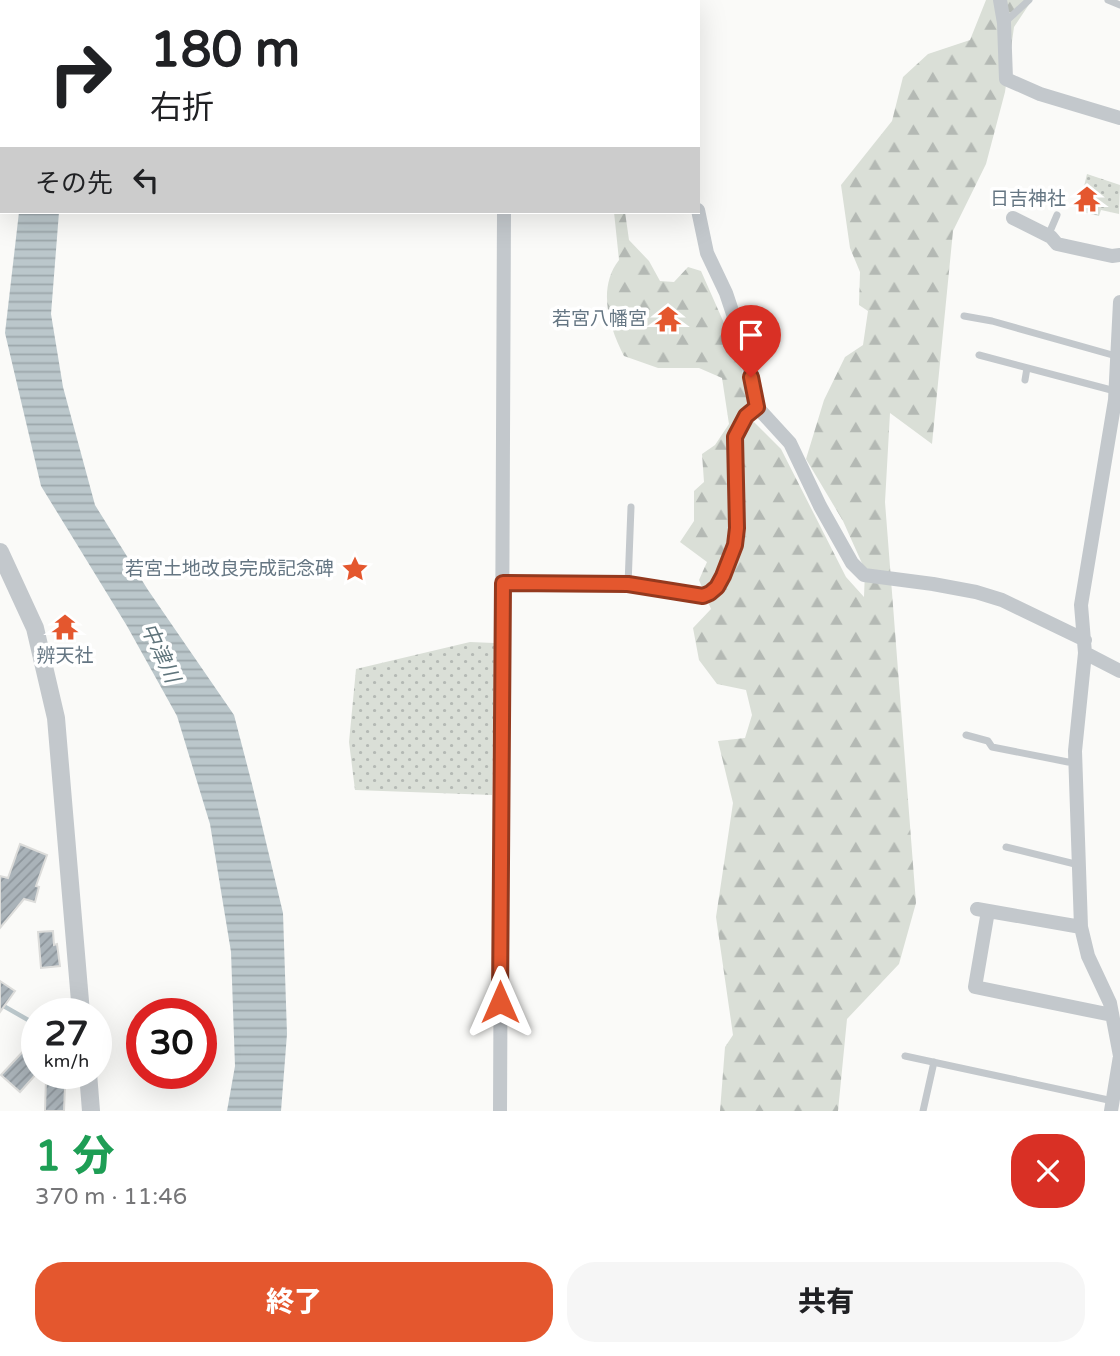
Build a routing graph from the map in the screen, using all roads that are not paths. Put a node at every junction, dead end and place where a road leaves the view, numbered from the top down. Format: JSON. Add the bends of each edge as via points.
{"nodes":[{"id":1,"x":1000,"y":0,"type":"edge"},
{"id":2,"x":1029,"y":0,"type":"edge"},
{"id":3,"x":1108,"y":0,"type":"edge"},
{"id":4,"x":1120,"y":5,"type":"edge"},
{"id":5,"x":1004,"y":23,"type":"junction"},
{"id":6,"x":1120,"y":118,"type":"edge"},
{"id":7,"x":504,"y":214,"type":"edge"},
{"id":8,"x":699,"y":214,"type":"edge"},
{"id":9,"x":1057,"y":215,"type":"dead end"},
{"id":10,"x":1013,"y":218,"type":"dead end"},
{"id":11,"x":1048,"y":236,"type":"junction"},
{"id":12,"x":1120,"y":255,"type":"edge"},
{"id":13,"x":1120,"y":302,"type":"edge"},
{"id":14,"x":1120,"y":310,"type":"edge"},
{"id":15,"x":964,"y":316,"type":"dead end"},
{"id":16,"x":979,"y":355,"type":"dead end"},
{"id":17,"x":1116,"y":356,"type":"junction"},
{"id":18,"x":1027,"y":368,"type":"junction"},
{"id":19,"x":1025,"y":380,"type":"dead end"},
{"id":20,"x":1117,"y":386,"type":"edge"},
{"id":21,"x":757,"y":407,"type":"junction"},
{"id":22,"x":631,"y":507,"type":"dead end"},
{"id":23,"x":0,"y":552,"type":"edge"},
{"id":24,"x":503,"y":583,"type":"junction"},
{"id":25,"x":628,"y":584,"type":"junction"},
{"id":26,"x":1085,"y":646,"type":"junction"},
{"id":27,"x":1120,"y":671,"type":"edge"},
{"id":28,"x":966,"y":735,"type":"dead end"},
{"id":29,"x":1075,"y":761,"type":"junction"},
{"id":30,"x":1006,"y":847,"type":"dead end"},
{"id":31,"x":1080,"y":865,"type":"junction"},
{"id":32,"x":1081,"y":927,"type":"junction"},
{"id":33,"x":80,"y":998,"type":"edge"},
{"id":34,"x":1112,"y":1015,"type":"junction"},
{"id":35,"x":905,"y":1056,"type":"dead end"},
{"id":36,"x":1120,"y":1056,"type":"edge"},
{"id":37,"x":934,"y":1062,"type":"junction"},
{"id":38,"x":89,"y":1089,"type":"edge"},
{"id":39,"x":1112,"y":1106,"type":"edge"},
{"id":40,"x":91,"y":1111,"type":"edge"},
{"id":41,"x":500,"y":1111,"type":"edge"},
{"id":42,"x":923,"y":1111,"type":"edge"}],
"edges":[{"from":1,"to":5,"type":"street"},
{"from":2,"to":5,"type":"lane"},
{"from":3,"to":4,"type":"lane"},
{"from":5,"to":6,"type":"street","via":[[1006,79]]},
{"from":7,"to":24,"type":"street"},
{"from":8,"to":21,"type":"street","via":[[708,253],[747,356]]},
{"from":9,"to":11,"type":"lane"},
{"from":10,"to":11,"type":"street"},
{"from":11,"to":12,"type":"street","via":[[1057,244]]},
{"from":13,"to":14,"type":"street"},
{"from":14,"to":17,"type":"street"},
{"from":15,"to":17,"type":"lane"},
{"from":16,"to":18,"type":"lane"},
{"from":17,"to":20,"type":"street"},
{"from":18,"to":19,"type":"lane"},
{"from":18,"to":20,"type":"lane"},
{"from":20,"to":26,"type":"street","via":[[1081,605]]},
{"from":21,"to":25,"type":"street","via":[[746,416],[735,437],[737,528],[731,560],[717,587],[703,596]]},
{"from":21,"to":26,"type":"street","via":[[790,443],[843,548],[864,575],[1002,600]]},
{"from":22,"to":25,"type":"lane"},
{"from":23,"to":33,"type":"street","via":[[35,628],[56,718]]},
{"from":24,"to":25,"type":"street"},
{"from":24,"to":41,"type":"street"},
{"from":26,"to":27,"type":"street"},
{"from":26,"to":29,"type":"street"},
{"from":28,"to":29,"type":"lane","via":[[988,741],[992,747]]},
{"from":29,"to":31,"type":"street"},
{"from":30,"to":31,"type":"lane"},
{"from":31,"to":32,"type":"street"},
{"from":32,"to":34,"type":"street"},
{"from":32,"to":34,"type":"street","via":[[983,910],[975,987],[1028,992]]},
{"from":34,"to":36,"type":"street"},
{"from":35,"to":37,"type":"lane"},
{"from":36,"to":39,"type":"street"},
{"from":37,"to":39,"type":"lane"},
{"from":37,"to":42,"type":"lane"},
{"from":38,"to":40,"type":"street"}]}
